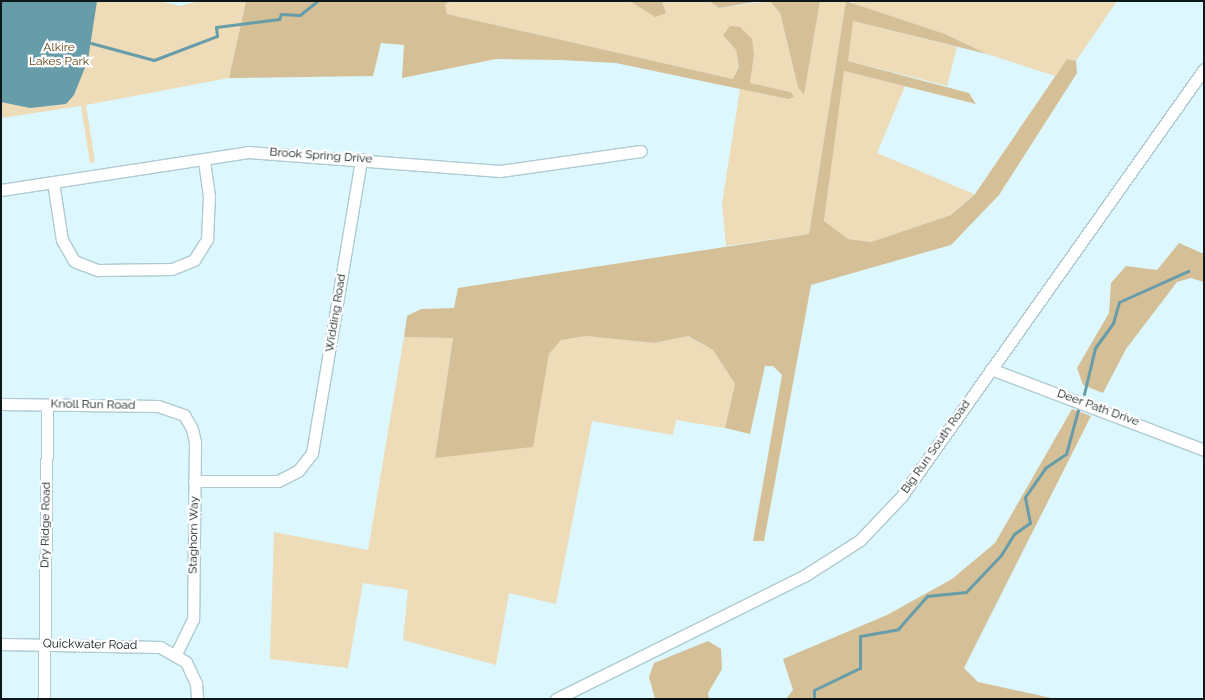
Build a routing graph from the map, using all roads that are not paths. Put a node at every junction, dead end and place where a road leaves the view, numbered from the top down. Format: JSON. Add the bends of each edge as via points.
{"nodes":[{"id":1,"x":1204,"y":69,"type":"edge"},
{"id":2,"x":641,"y":151,"type":"dead end"},
{"id":3,"x":204,"y":159,"type":"junction"},
{"id":4,"x":361,"y":159,"type":"junction"},
{"id":5,"x":53,"y":182,"type":"junction"},
{"id":6,"x":1,"y":190,"type":"edge"},
{"id":7,"x":991,"y":369,"type":"junction"},
{"id":8,"x":1,"y":404,"type":"edge"},
{"id":9,"x":47,"y":405,"type":"junction"},
{"id":10,"x":184,"y":416,"type":"joint"},
{"id":11,"x":1204,"y":450,"type":"edge"},
{"id":12,"x":194,"y":481,"type":"junction"},
{"id":13,"x":1,"y":644,"type":"edge"},
{"id":14,"x":44,"y":644,"type":"junction"},
{"id":15,"x":176,"y":654,"type":"junction"},
{"id":16,"x":44,"y":699,"type":"edge"},
{"id":17,"x":197,"y":699,"type":"edge"},
{"id":18,"x":556,"y":699,"type":"edge"}],
"edges":[{"from":1,"to":7,"type":"street","name":"Big Run South Road"},
{"from":2,"to":4,"type":"street","name":"Brook Spring Drive","via":[[500,171]]},
{"from":3,"to":4,"type":"street","name":"Brook Spring Drive","via":[[271,151]]},
{"from":3,"to":5,"type":"street","name":"Brook Spring Drive"},
{"from":3,"to":5,"type":"street","via":[[209,224],[200,255],[188,265],[172,269],[98,270],[81,266],[64,247]]},
{"from":4,"to":12,"type":"street","name":"Widding Road","via":[[315,442],[304,464],[278,481]]},
{"from":5,"to":6,"type":"street","name":"Brook Spring Drive"},
{"from":7,"to":11,"type":"street","name":"Deer Path Drive"},
{"from":7,"to":18,"type":"street","name":"Big Run South Road","via":[[901,497],[860,540],[804,576]]},
{"from":8,"to":9,"type":"street","name":"Knoll Run Road"},
{"from":9,"to":10,"type":"street","name":"Knoll Run Road","via":[[158,406]]},
{"from":9,"to":14,"type":"street","name":"Dry Ridge Road"},
{"from":10,"to":12,"type":"street","name":"Staghorn Way","via":[[195,442]]},
{"from":12,"to":15,"type":"street","name":"Staghorn Way","via":[[193,619]]},
{"from":13,"to":14,"type":"street","name":"Quickwater Road"},
{"from":14,"to":15,"type":"street","name":"Quickwater Road","via":[[160,647]]},
{"from":14,"to":16,"type":"street","name":"Dry Ridge Road"},
{"from":15,"to":17,"type":"street","via":[[192,672]]}]}
